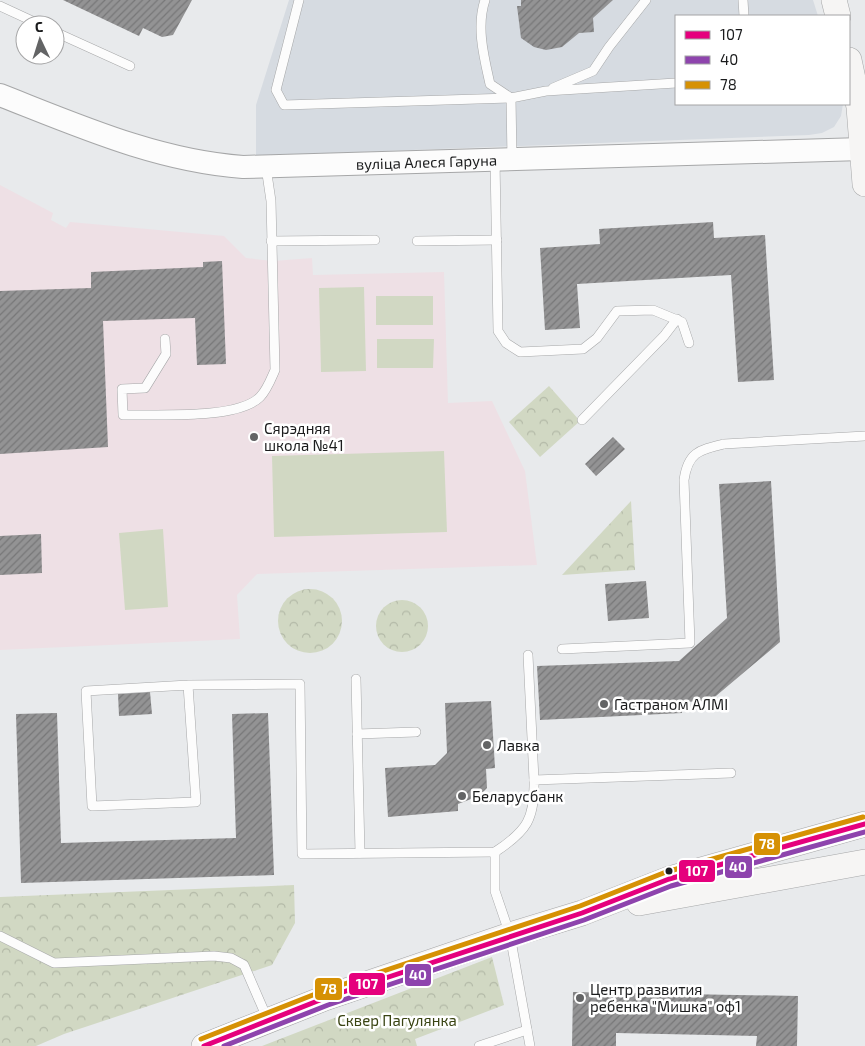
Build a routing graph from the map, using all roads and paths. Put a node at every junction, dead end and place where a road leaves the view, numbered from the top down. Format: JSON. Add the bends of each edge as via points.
{"nodes":[{"id":1,"x":299,"y":0,"type":"edge"},
{"id":2,"x":485,"y":0,"type":"edge"},
{"id":3,"x":646,"y":0,"type":"edge"},
{"id":4,"x":743,"y":0,"type":"edge"},
{"id":5,"x":834,"y":0,"type":"edge"},
{"id":6,"x":0,"y":6,"type":"edge"},
{"id":7,"x":19,"y":15,"type":"edge"},
{"id":8,"x":744,"y":15,"type":"edge"},
{"id":9,"x":838,"y":15,"type":"edge"},
{"id":10,"x":65,"y":37,"type":"edge"},
{"id":11,"x":850,"y":65,"type":"edge"},
{"id":12,"x":130,"y":66,"type":"dead end"},
{"id":13,"x":675,"y":83,"type":"edge"},
{"id":14,"x":546,"y":91,"type":"junction"},
{"id":15,"x":0,"y":95,"type":"edge"},
{"id":16,"x":511,"y":98,"type":"junction"},
{"id":17,"x":864,"y":149,"type":"edge"},
{"id":18,"x":504,"y":160,"type":"junction"},
{"id":19,"x":266,"y":166,"type":"junction"},
{"id":20,"x":865,"y":184,"type":"edge"},
{"id":21,"x":375,"y":240,"type":"dead end"},
{"id":22,"x":497,"y":240,"type":"junction"},
{"id":23,"x":271,"y":241,"type":"junction"},
{"id":24,"x":417,"y":241,"type":"dead end"},
{"id":25,"x":677,"y":319,"type":"junction"},
{"id":26,"x":165,"y":339,"type":"dead end"},
{"id":27,"x":689,"y":343,"type":"dead end"},
{"id":28,"x":582,"y":420,"type":"dead end"},
{"id":29,"x":865,"y":436,"type":"edge"},
{"id":30,"x":562,"y":649,"type":"dead end"},
{"id":31,"x":528,"y":655,"type":"dead end"},
{"id":32,"x":356,"y":679,"type":"dead end"},
{"id":33,"x":188,"y":686,"type":"junction"},
{"id":34,"x":416,"y":732,"type":"dead end"},
{"id":35,"x":357,"y":734,"type":"junction"},
{"id":36,"x":731,"y":773,"type":"dead end"},
{"id":37,"x":534,"y":780,"type":"junction"},
{"id":38,"x":865,"y":824,"type":"edge"},
{"id":39,"x":494,"y":852,"type":"junction"},
{"id":40,"x":360,"y":853,"type":"junction"},
{"id":41,"x":865,"y":862,"type":"edge"},
{"id":42,"x":582,"y":913,"type":"junction"},
{"id":43,"x":510,"y":935,"type":"junction"},
{"id":44,"x":0,"y":936,"type":"edge"},
{"id":45,"x":268,"y":1021,"type":"junction"},
{"id":46,"x":527,"y":1030,"type":"junction"},
{"id":47,"x":204,"y":1046,"type":"edge"},
{"id":48,"x":479,"y":1046,"type":"edge"},
{"id":49,"x":530,"y":1046,"type":"edge"}],
"edges":[{"from":1,"to":16,"type":"lane","via":[[276,90],[284,106]]},
{"from":2,"to":16,"type":"lane","via":[[482,47],[490,84]]},
{"from":3,"to":14,"type":"lane","via":[[593,71]]},
{"from":4,"to":8,"type":"lane"},
{"from":5,"to":9,"type":"main road"},
{"from":6,"to":7,"type":"lane"},
{"from":10,"to":12,"type":"lane"},
{"from":11,"to":17,"type":"main road"},
{"from":13,"to":14,"type":"lane"},
{"from":14,"to":16,"type":"lane"},
{"from":15,"to":19,"type":"street","name":"вуліца Алеся Гаруна","via":[[120,142],[176,157],[212,165]]},
{"from":16,"to":18,"type":"lane"},
{"from":17,"to":18,"type":"street","name":"вуліца Алеся Гаруна"},
{"from":17,"to":20,"type":"main road"},
{"from":18,"to":19,"type":"street","name":"вуліца Алеся Гаруна"},
{"from":18,"to":22,"type":"lane"},
{"from":19,"to":23,"type":"lane","via":[[271,201]]},
{"from":21,"to":23,"type":"lane"},
{"from":22,"to":24,"type":"lane"},
{"from":22,"to":25,"type":"lane","via":[[498,332],[506,343],[520,352],[583,349],[597,338],[617,311],[653,310]]},
{"from":23,"to":26,"type":"lane","via":[[275,370],[261,396],[251,404],[232,411],[123,415],[122,389],[145,388],[166,354]]},
{"from":25,"to":27,"type":"lane","via":[[682,322]]},
{"from":25,"to":28,"type":"lane"},
{"from":29,"to":30,"type":"lane","via":[[724,444],[702,449],[686,466],[684,480],[690,643]]},
{"from":31,"to":37,"type":"lane"},
{"from":32,"to":35,"type":"lane"},
{"from":33,"to":33,"type":"lane","via":[[86,691],[92,806],[196,802]]},
{"from":33,"to":40,"type":"lane","via":[[300,684],[302,854]]},
{"from":34,"to":35,"type":"lane"},
{"from":35,"to":40,"type":"lane"},
{"from":36,"to":37,"type":"lane"},
{"from":37,"to":39,"type":"lane","via":[[535,805],[528,822],[512,840]]},
{"from":38,"to":42,"type":"main road","via":[[669,879]]},
{"from":39,"to":40,"type":"lane"},
{"from":39,"to":43,"type":"lane","via":[[495,891]]},
{"from":41,"to":42,"type":"main road"},
{"from":42,"to":43,"type":"main road"},
{"from":43,"to":45,"type":"main road","via":[[325,998]]},
{"from":43,"to":46,"type":"lane"},
{"from":44,"to":45,"type":"lane","via":[[54,963],[231,958],[244,964]]},
{"from":45,"to":47,"type":"main road"},
{"from":46,"to":48,"type":"lane"},
{"from":46,"to":49,"type":"lane"}]}
